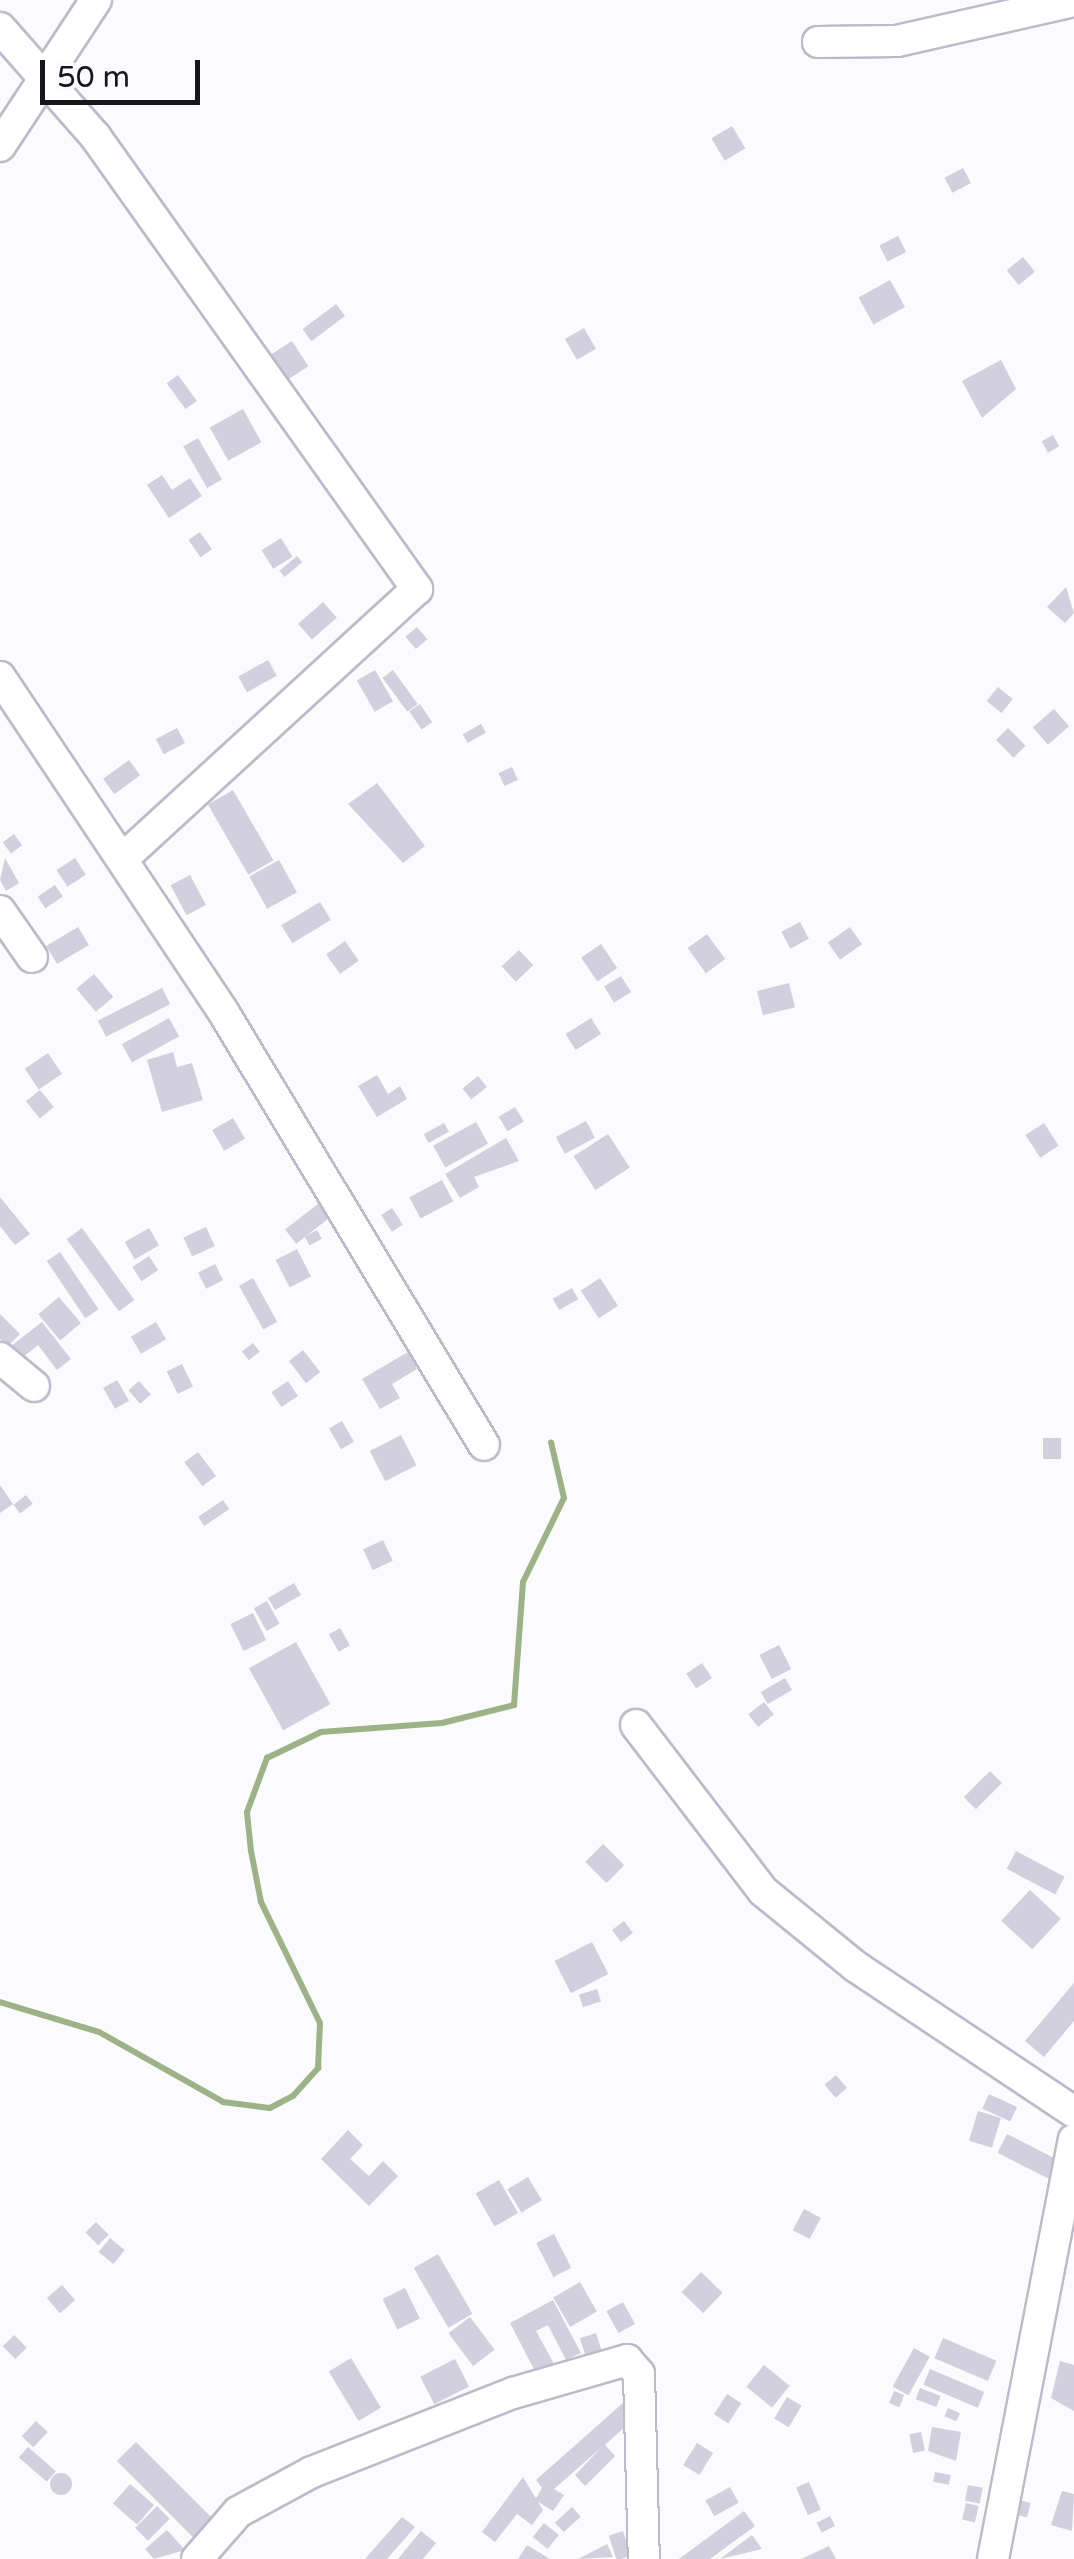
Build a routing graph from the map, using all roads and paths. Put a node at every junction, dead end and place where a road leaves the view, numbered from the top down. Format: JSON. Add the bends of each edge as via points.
{"nodes":[{"id":1,"x":96,"y":0,"type":"edge"},
{"id":2,"x":1074,"y":1,"type":"edge"},
{"id":3,"x":0,"y":28,"type":"edge"},
{"id":4,"x":818,"y":42,"type":"dead end"},
{"id":5,"x":42,"y":86,"type":"junction"},
{"id":6,"x":0,"y":146,"type":"edge"},
{"id":7,"x":0,"y":677,"type":"edge"},
{"id":8,"x":122,"y":859,"type":"junction"},
{"id":9,"x":0,"y":910,"type":"edge"},
{"id":10,"x":32,"y":957,"type":"dead end"},
{"id":11,"x":0,"y":1358,"type":"edge"},
{"id":12,"x":34,"y":1386,"type":"dead end"},
{"id":13,"x":484,"y":1445,"type":"dead end"},
{"id":14,"x":636,"y":1725,"type":"dead end"},
{"id":15,"x":1074,"y":2112,"type":"edge"},
{"id":16,"x":1074,"y":2140,"type":"edge"},
{"id":17,"x":197,"y":2559,"type":"edge"},
{"id":18,"x":644,"y":2559,"type":"edge"},
{"id":19,"x":994,"y":2559,"type":"edge"}],
"edges":[{"from":1,"to":5,"type":"street"},
{"from":2,"to":4,"type":"street","via":[[897,41]]},
{"from":3,"to":5,"type":"street"},
{"from":5,"to":6,"type":"street"},
{"from":5,"to":8,"type":"street","via":[[94,136],[417,589]]},
{"from":7,"to":8,"type":"street"},
{"from":8,"to":13,"type":"street"},
{"from":9,"to":10,"type":"street"},
{"from":11,"to":12,"type":"street"},
{"from":14,"to":15,"type":"street","via":[[763,1891],[855,1966]]},
{"from":16,"to":19,"type":"street"},
{"from":17,"to":18,"type":"street","via":[[238,2512],[312,2472],[513,2393],[627,2360],[639,2374]]}]}
